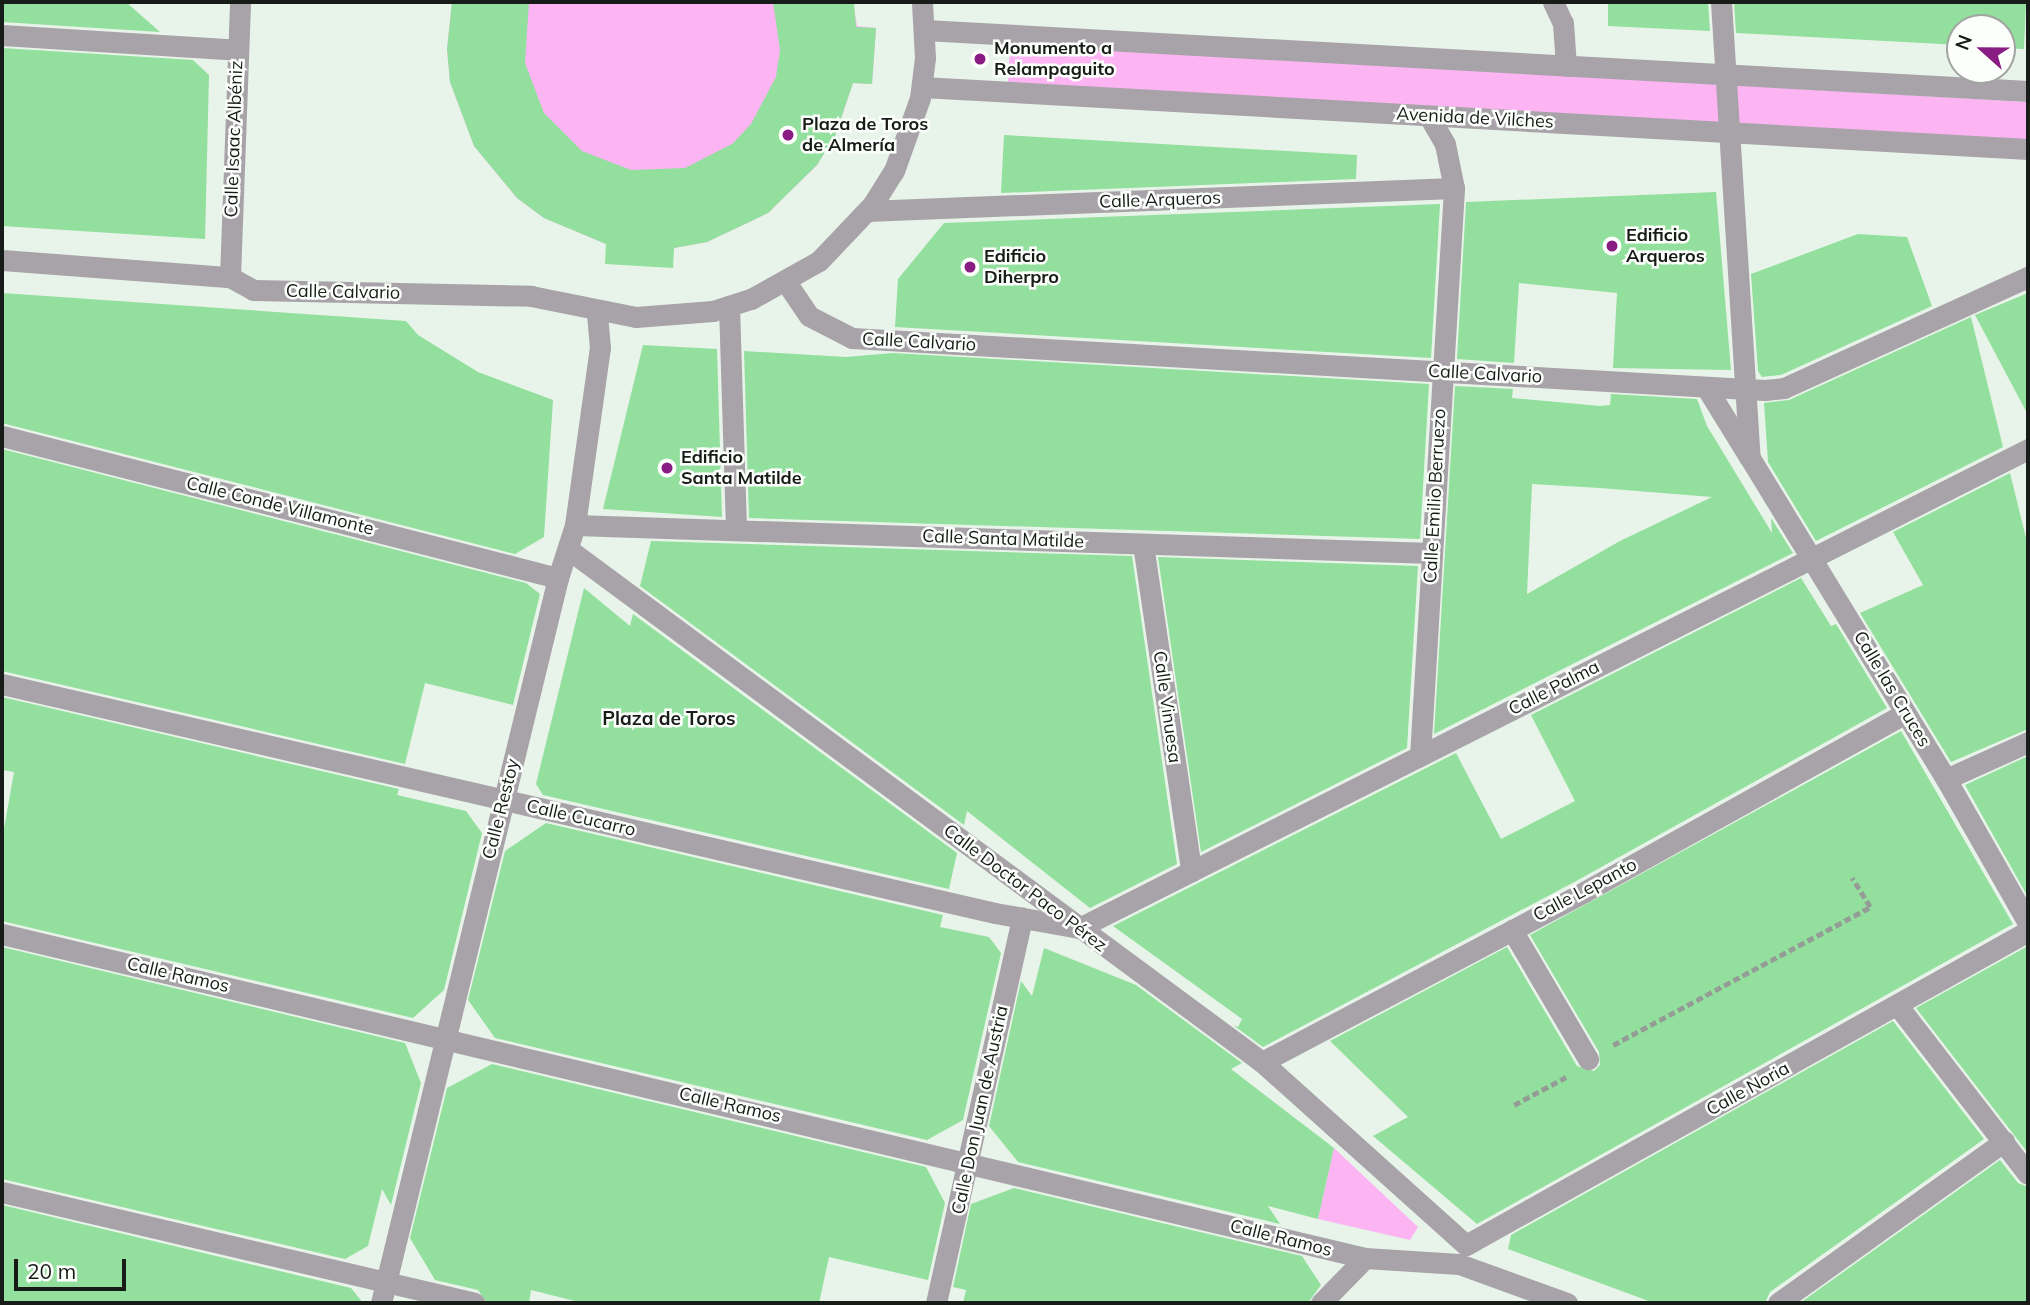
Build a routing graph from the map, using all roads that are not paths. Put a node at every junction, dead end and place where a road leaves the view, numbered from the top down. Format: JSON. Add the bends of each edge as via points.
{"nodes":[{"id":1,"x":240,"y":2,"type":"edge"},
{"id":2,"x":922,"y":2,"type":"edge"},
{"id":3,"x":1552,"y":2,"type":"edge"},
{"id":4,"x":1721,"y":2,"type":"edge"},
{"id":5,"x":925,"y":30,"type":"junction"},
{"id":6,"x":2,"y":35,"type":"edge"},
{"id":7,"x":238,"y":50,"type":"junction"},
{"id":8,"x":1566,"y":66,"type":"junction"},
{"id":9,"x":1726,"y":75,"type":"junction"},
{"id":10,"x":922,"y":87,"type":"junction"},
{"id":11,"x":2028,"y":91,"type":"edge"},
{"id":12,"x":1429,"y":116,"type":"junction"},
{"id":13,"x":1731,"y":133,"type":"junction"},
{"id":14,"x":2028,"y":149,"type":"edge"},
{"id":15,"x":1454,"y":188,"type":"junction"},
{"id":16,"x":867,"y":211,"type":"junction"},
{"id":17,"x":2,"y":260,"type":"edge"},
{"id":18,"x":230,"y":277,"type":"junction"},
{"id":19,"x":2028,"y":277,"type":"edge"},
{"id":20,"x":786,"y":282,"type":"junction"},
{"id":21,"x":729,"y":306,"type":"junction"},
{"id":22,"x":597,"y":313,"type":"junction"},
{"id":23,"x":1443,"y":372,"type":"junction"},
{"id":24,"x":1706,"y":387,"type":"junction"},
{"id":25,"x":1746,"y":389,"type":"junction"},
{"id":26,"x":2,"y":436,"type":"edge"},
{"id":27,"x":2028,"y":449,"type":"edge"},
{"id":28,"x":1750,"y":458,"type":"junction"},
{"id":29,"x":575,"y":525,"type":"junction"},
{"id":30,"x":736,"y":530,"type":"junction"},
{"id":31,"x":1143,"y":544,"type":"junction"},
{"id":32,"x":568,"y":549,"type":"junction"},
{"id":33,"x":1432,"y":553,"type":"junction"},
{"id":34,"x":1814,"y":557,"type":"junction"},
{"id":35,"x":558,"y":578,"type":"junction"},
{"id":36,"x":2,"y":684,"type":"edge"},
{"id":37,"x":1906,"y":713,"type":"junction"},
{"id":38,"x":2028,"y":742,"type":"edge"},
{"id":39,"x":1420,"y":756,"type":"junction"},
{"id":40,"x":1946,"y":779,"type":"junction"},
{"id":41,"x":503,"y":800,"type":"junction"},
{"id":42,"x":1191,"y":871,"type":"junction"},
{"id":43,"x":1022,"y":917,"type":"junction"},
{"id":44,"x":2028,"y":923,"type":"edge"},
{"id":45,"x":1079,"y":928,"type":"junction"},
{"id":46,"x":1512,"y":930,"type":"junction"},
{"id":47,"x":2028,"y":931,"type":"edge"},
{"id":48,"x":2,"y":934,"type":"edge"},
{"id":49,"x":1898,"y":1006,"type":"junction"},
{"id":50,"x":444,"y":1038,"type":"junction"},
{"id":51,"x":1588,"y":1059,"type":"road end"},
{"id":52,"x":1262,"y":1062,"type":"junction"},
{"id":53,"x":2004,"y":1142,"type":"junction"},
{"id":54,"x":970,"y":1162,"type":"junction"},
{"id":55,"x":2028,"y":1174,"type":"edge"},
{"id":56,"x":2,"y":1192,"type":"edge"},
{"id":57,"x":1463,"y":1254,"type":"junction"},
{"id":58,"x":1365,"y":1258,"type":"junction"},
{"id":59,"x":383,"y":1293,"type":"edge"},
{"id":60,"x":474,"y":1303,"type":"edge"},
{"id":61,"x":936,"y":1303,"type":"edge"},
{"id":62,"x":1321,"y":1303,"type":"edge"},
{"id":63,"x":1567,"y":1303,"type":"edge"},
{"id":64,"x":1778,"y":1303,"type":"edge"}],
"edges":[{"from":1,"to":7,"type":"street","name":"Calle Isaac Albéniz"},
{"from":2,"to":5,"type":"street"},
{"from":3,"to":8,"type":"street","via":[[1563,23]]},
{"from":4,"to":9,"type":"street","name":"Calle las Cruces"},
{"from":5,"to":8,"type":"street"},
{"from":5,"to":10,"type":"street"},
{"from":6,"to":7,"type":"street"},
{"from":7,"to":18,"type":"street","name":"Calle Isaac Albéniz"},
{"from":8,"to":9,"type":"street"},
{"from":9,"to":11,"type":"street"},
{"from":9,"to":13,"type":"street","name":"Calle las Cruces"},
{"from":10,"to":12,"type":"street","name":"Avenida de Vilches"},
{"from":10,"to":16,"type":"street","via":[[905,147]]},
{"from":12,"to":13,"type":"street","name":"Avenida de Vilches"},
{"from":12,"to":15,"type":"street","name":"Calle Emilio Berruezo","via":[[1445,144]]},
{"from":13,"to":14,"type":"street","name":"Avenida de Vilches"},
{"from":13,"to":25,"type":"street","name":"Calle las Cruces"},
{"from":15,"to":16,"type":"street","name":"Calle Arqueros"},
{"from":15,"to":23,"type":"street","name":"Calle Emilio Berruezo"},
{"from":16,"to":20,"type":"street","via":[[819,261]]},
{"from":17,"to":18,"type":"street","name":"Calle Calvario"},
{"from":18,"to":22,"type":"street","name":"Calle Calvario","via":[[253,289],[531,296]]},
{"from":19,"to":25,"type":"street","name":"Calle Calvario","via":[[1784,388]]},
{"from":20,"to":21,"type":"street","name":"Calle Calvario"},
{"from":20,"to":23,"type":"street","name":"Calle Calvario","via":[[809,316],[852,338]]},
{"from":21,"to":22,"type":"street","name":"Calle Calvario","via":[[675,317]]},
{"from":21,"to":30,"type":"street"},
{"from":22,"to":29,"type":"street","name":"Calle Restoy","via":[[600,348]]},
{"from":23,"to":24,"type":"street","name":"Calle Calvario"},
{"from":23,"to":33,"type":"street","name":"Calle Emilio Berruezo"},
{"from":24,"to":25,"type":"street","name":"Calle Calvario"},
{"from":24,"to":28,"type":"street","name":"Calle las Cruces"},
{"from":25,"to":28,"type":"street","name":"Calle las Cruces"},
{"from":26,"to":35,"type":"street","name":"Calle Conde Villamonte"},
{"from":27,"to":34,"type":"street","name":"Calle Palma"},
{"from":28,"to":34,"type":"street","name":"Calle las Cruces"},
{"from":29,"to":30,"type":"street","name":"Calle Santa Matilde"},
{"from":29,"to":32,"type":"street","name":"Calle Restoy"},
{"from":30,"to":31,"type":"street","name":"Calle Santa Matilde"},
{"from":31,"to":33,"type":"street","name":"Calle Santa Matilde"},
{"from":31,"to":42,"type":"street","name":"Calle Vinuesa"},
{"from":32,"to":35,"type":"street","name":"Calle Restoy"},
{"from":32,"to":45,"type":"street","name":"Calle Doctor Paco Pérez"},
{"from":33,"to":39,"type":"street","name":"Calle Emilio Berruezo"},
{"from":34,"to":37,"type":"street","name":"Calle las Cruces"},
{"from":34,"to":39,"type":"street","name":"Calle Palma"},
{"from":35,"to":41,"type":"street","name":"Calle Restoy"},
{"from":36,"to":41,"type":"street","name":"Calle Cucarro"},
{"from":37,"to":40,"type":"street","name":"Calle las Cruces"},
{"from":37,"to":46,"type":"street","name":"Calle Lepanto"},
{"from":38,"to":40,"type":"street"},
{"from":39,"to":42,"type":"street","name":"Calle Palma"},
{"from":40,"to":44,"type":"street","name":"Calle las Cruces"},
{"from":41,"to":43,"type":"street","name":"Calle Cucarro"},
{"from":41,"to":50,"type":"street","name":"Calle Restoy"},
{"from":42,"to":45,"type":"street","name":"Calle Palma"},
{"from":43,"to":45,"type":"street","name":"Calle Cucarro"},
{"from":43,"to":54,"type":"street","name":"Calle Don Juan de Austria"},
{"from":45,"to":52,"type":"street","name":"Calle Doctor Paco Pérez"},
{"from":46,"to":51,"type":"street"},
{"from":46,"to":52,"type":"street","name":"Calle Lepanto"},
{"from":47,"to":49,"type":"street","name":"Calle Noria"},
{"from":48,"to":50,"type":"street","name":"Calle Ramos"},
{"from":49,"to":53,"type":"street"},
{"from":49,"to":57,"type":"street","name":"Calle Noria"},
{"from":50,"to":54,"type":"street","name":"Calle Ramos"},
{"from":50,"to":59,"type":"street","name":"Calle Restoy"},
{"from":52,"to":57,"type":"street","name":"Calle Doctor Paco Pérez"},
{"from":53,"to":55,"type":"street"},
{"from":53,"to":64,"type":"street"},
{"from":54,"to":58,"type":"street","name":"Calle Ramos"},
{"from":54,"to":61,"type":"street","name":"Calle Don Juan de Austria"},
{"from":56,"to":59,"type":"street"},
{"from":57,"to":58,"type":"street","name":"Calle Ramos"},
{"from":57,"to":63,"type":"street"},
{"from":58,"to":62,"type":"street"},
{"from":59,"to":60,"type":"street"}]}
